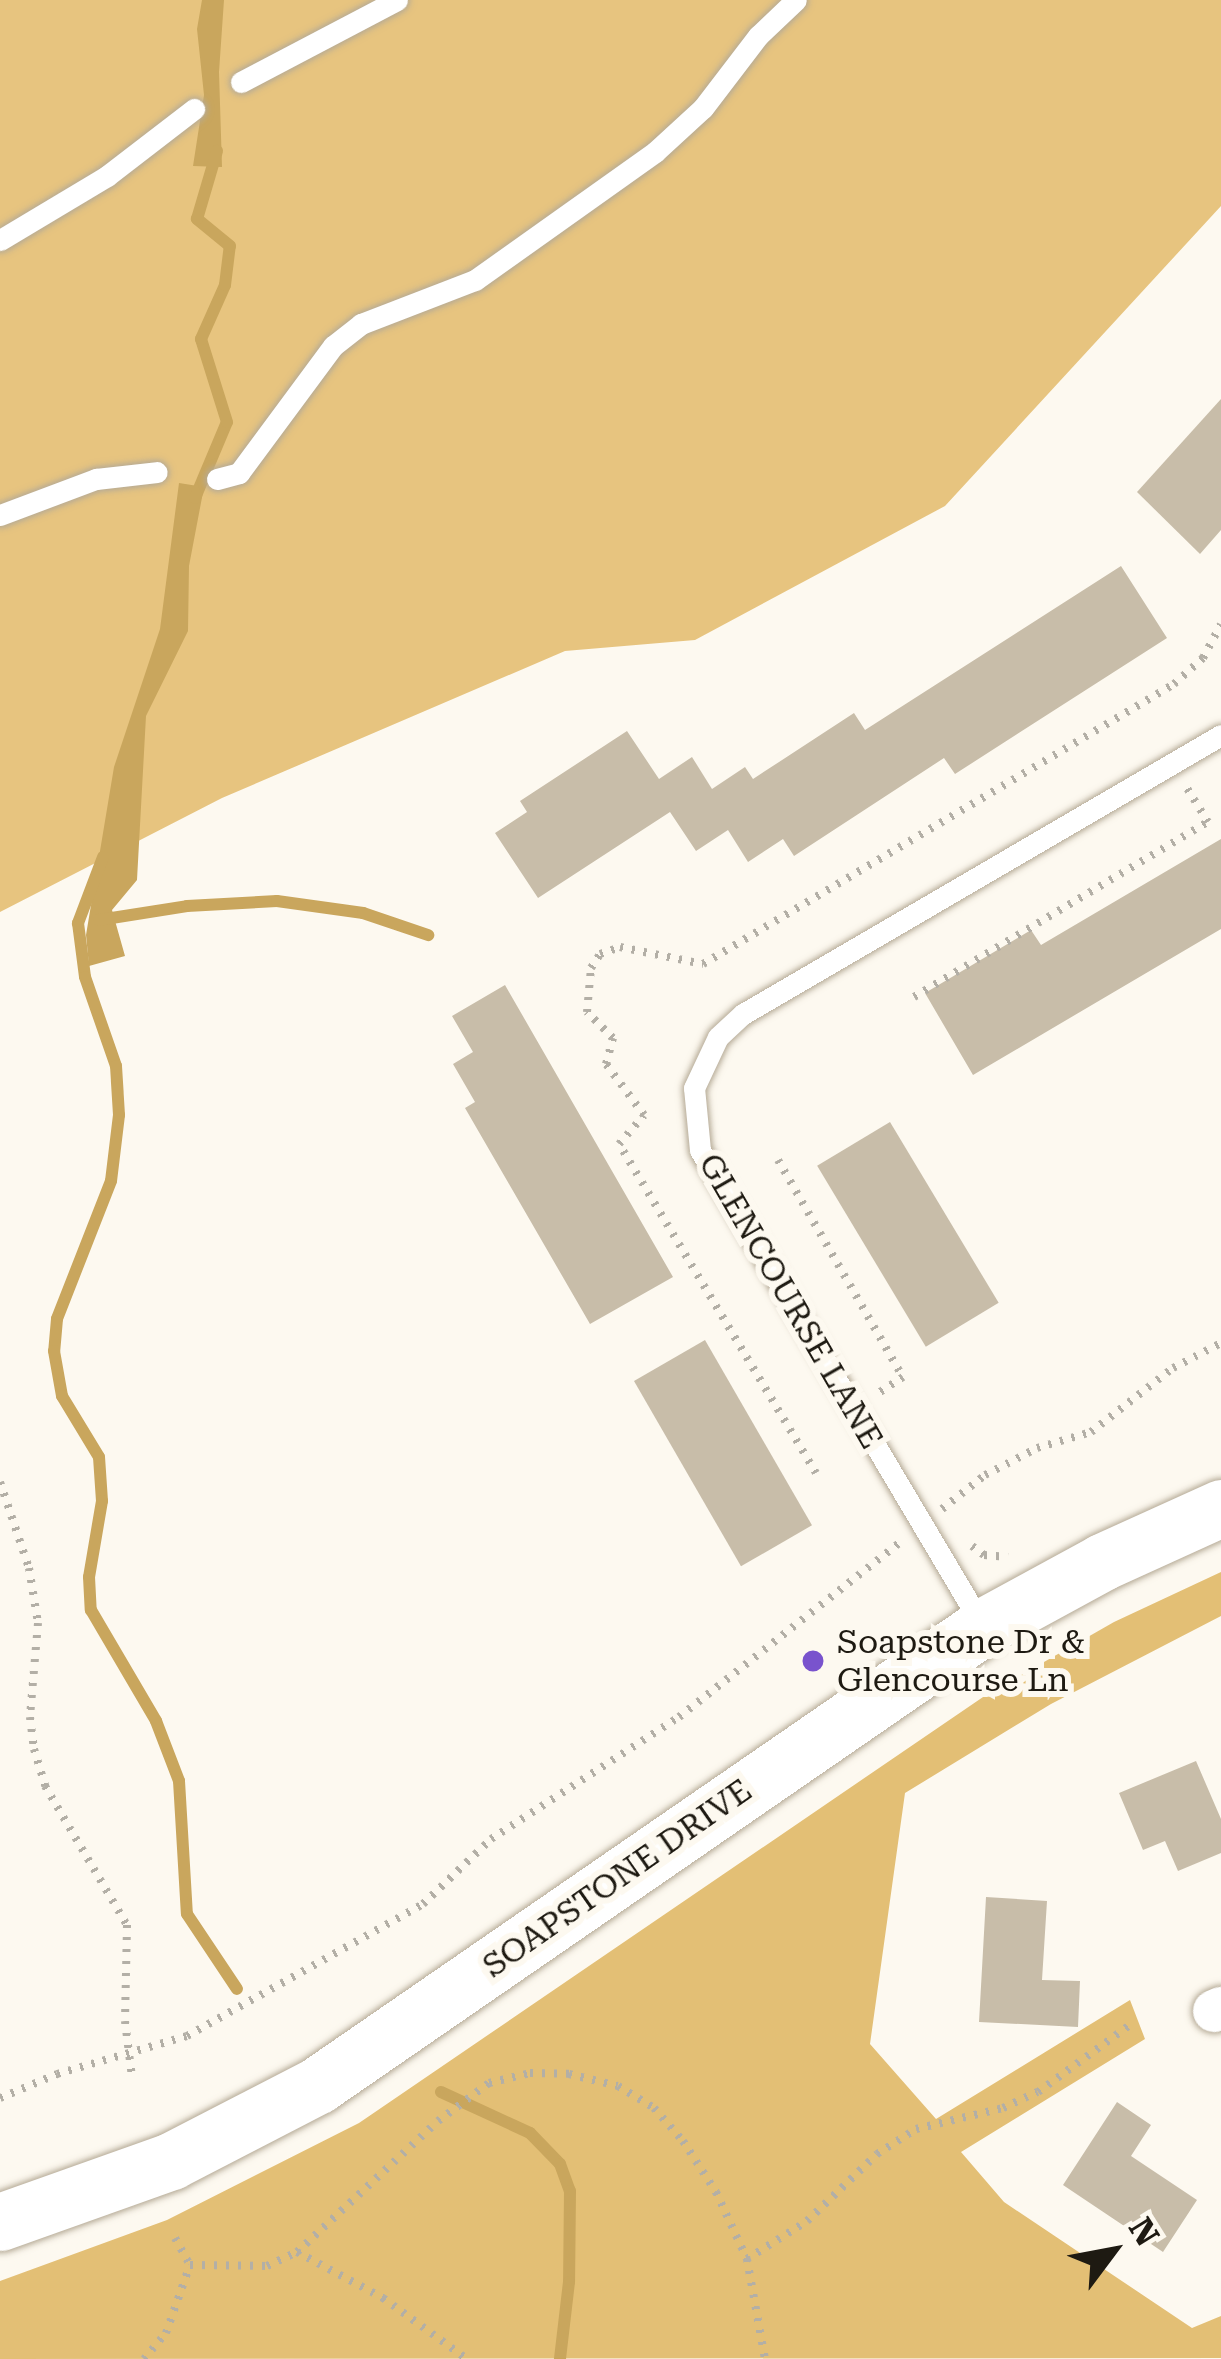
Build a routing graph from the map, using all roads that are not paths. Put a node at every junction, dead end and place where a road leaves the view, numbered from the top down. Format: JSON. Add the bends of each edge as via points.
{"nodes":[{"id":1,"x":397,"y":0,"type":"edge"},
{"id":2,"x":796,"y":0,"type":"edge"},
{"id":3,"x":241,"y":82,"type":"dead end"},
{"id":4,"x":194,"y":109,"type":"dead end"},
{"id":5,"x":0,"y":240,"type":"edge"},
{"id":6,"x":158,"y":472,"type":"dead end"},
{"id":7,"x":217,"y":479,"type":"dead end"},
{"id":8,"x":0,"y":515,"type":"edge"},
{"id":9,"x":1221,"y":735,"type":"edge"},
{"id":10,"x":1221,"y":1508,"type":"edge"},
{"id":11,"x":983,"y":1627,"type":"junction"},
{"id":12,"x":0,"y":2222,"type":"edge"}],
"edges":[{"from":1,"to":3,"type":"lane"},
{"from":2,"to":7,"type":"lane","via":[[655,152],[475,280],[361,324],[333,346],[238,473]]},
{"from":4,"to":5,"type":"lane","via":[[107,176]]},
{"from":6,"to":8,"type":"lane","via":[[96,478]]},
{"from":9,"to":11,"type":"lane","name":"GLENCOURSE LANE","via":[[743,1014],[718,1037],[694,1088],[700,1150]]},
{"from":10,"to":11,"type":"street","name":"SOAPSTONE DRIVE"},
{"from":11,"to":12,"type":"street","name":"SOAPSTONE DRIVE","via":[[318,2085],[171,2161]]}]}
